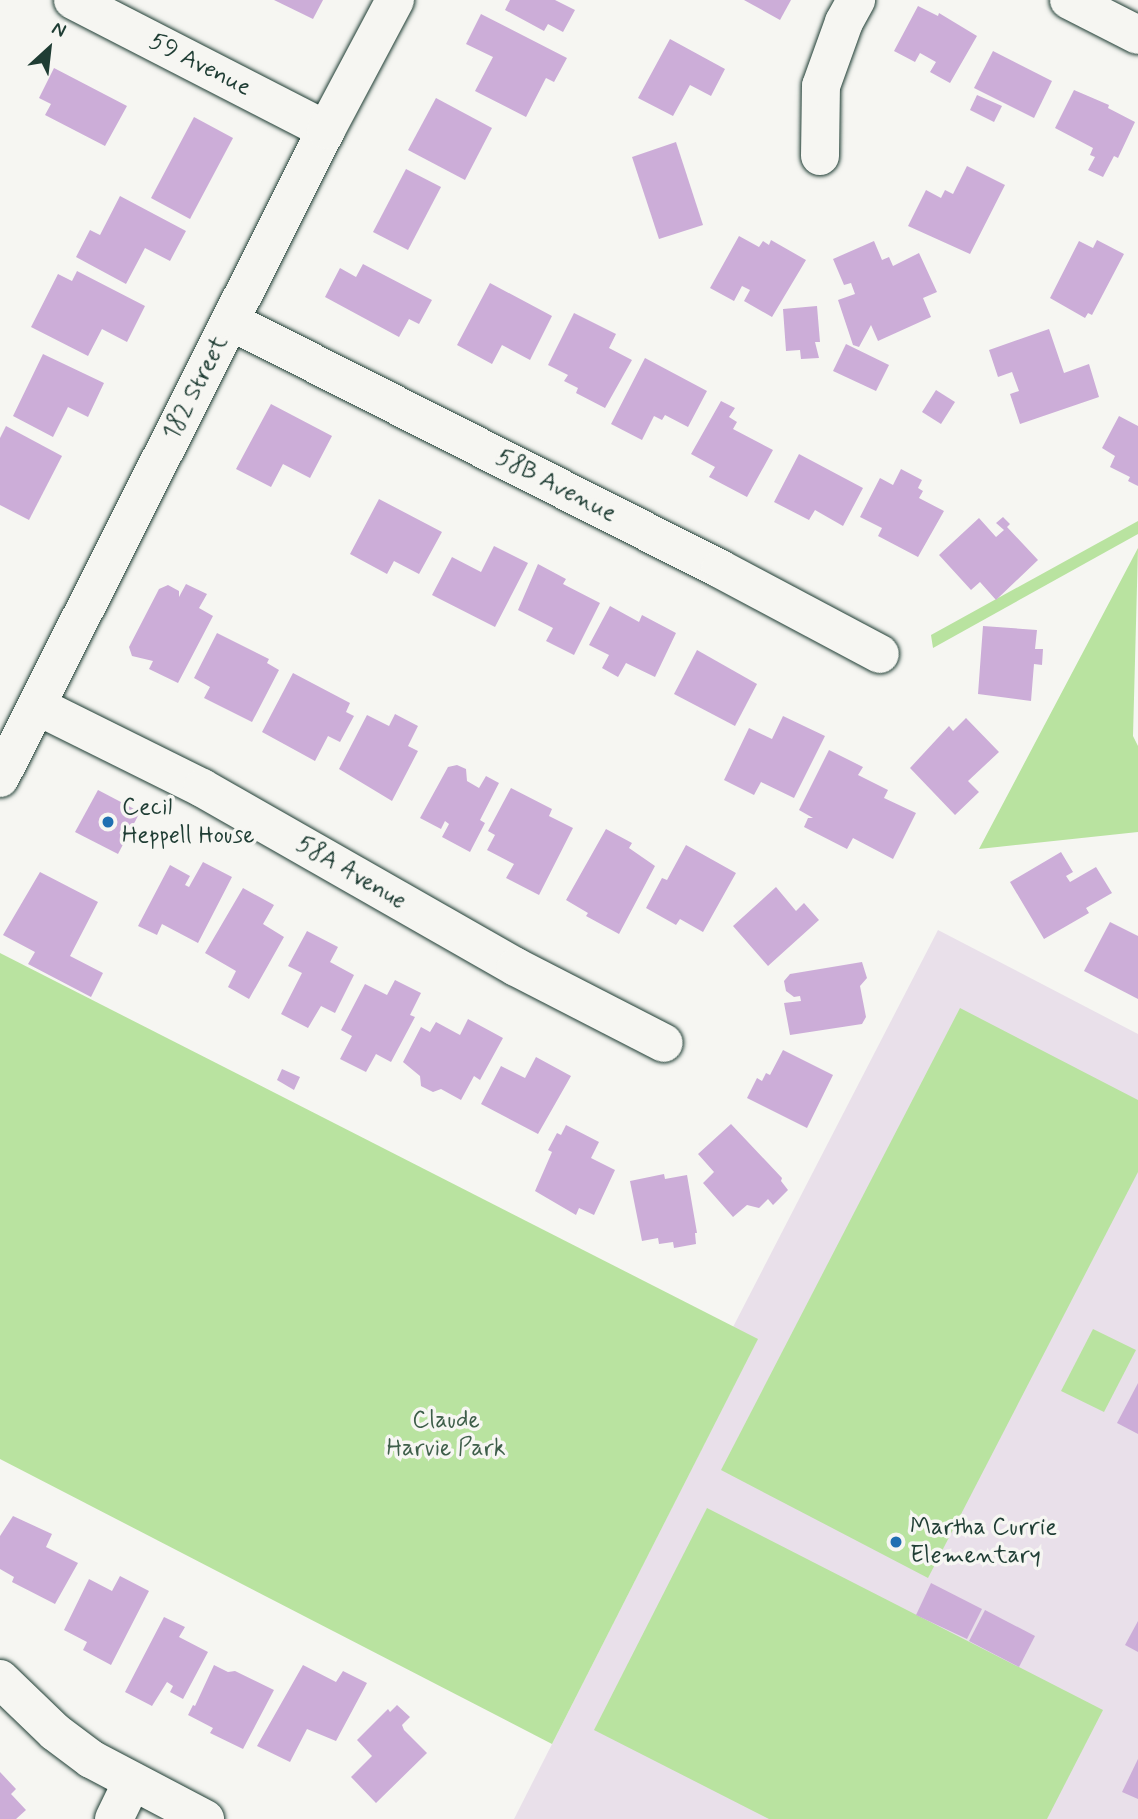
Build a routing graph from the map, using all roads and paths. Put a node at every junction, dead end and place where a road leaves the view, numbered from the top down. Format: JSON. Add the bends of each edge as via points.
{"nodes":[{"id":1,"x":73,"y":0,"type":"edge"},
{"id":2,"x":395,"y":0,"type":"edge"},
{"id":3,"x":856,"y":0,"type":"edge"},
{"id":4,"x":1069,"y":0,"type":"edge"},
{"id":5,"x":1138,"y":35,"type":"edge"},
{"id":6,"x":326,"y":130,"type":"junction"},
{"id":7,"x":820,"y":156,"type":"dead end"},
{"id":8,"x":230,"y":321,"type":"junction"},
{"id":9,"x":880,"y":654,"type":"dead end"},
{"id":10,"x":37,"y":706,"type":"junction"},
{"id":11,"x":0,"y":778,"type":"edge"},
{"id":12,"x":664,"y":1043,"type":"dead end"},
{"id":13,"x":0,"y":1679,"type":"edge"},
{"id":14,"x":132,"y":1782,"type":"junction"},
{"id":15,"x":114,"y":1819,"type":"edge"},
{"id":16,"x":205,"y":1819,"type":"edge"}],
"edges":[{"from":1,"to":6,"type":"street","name":"59 Avenue"},
{"from":2,"to":6,"type":"street","name":"182 Street"},
{"from":3,"to":7,"type":"street","via":[[821,86]]},
{"from":4,"to":5,"type":"street"},
{"from":6,"to":8,"type":"street","name":"182 Street"},
{"from":8,"to":9,"type":"street","name":"58B Avenue"},
{"from":8,"to":10,"type":"street","name":"182 Street"},
{"from":10,"to":11,"type":"street","name":"182 Street"},
{"from":10,"to":12,"type":"street","name":"58A Avenue","via":[[202,789],[516,967]]},
{"from":13,"to":14,"type":"street","via":[[55,1732]]},
{"from":14,"to":15,"type":"street"},
{"from":14,"to":16,"type":"street"}]}
